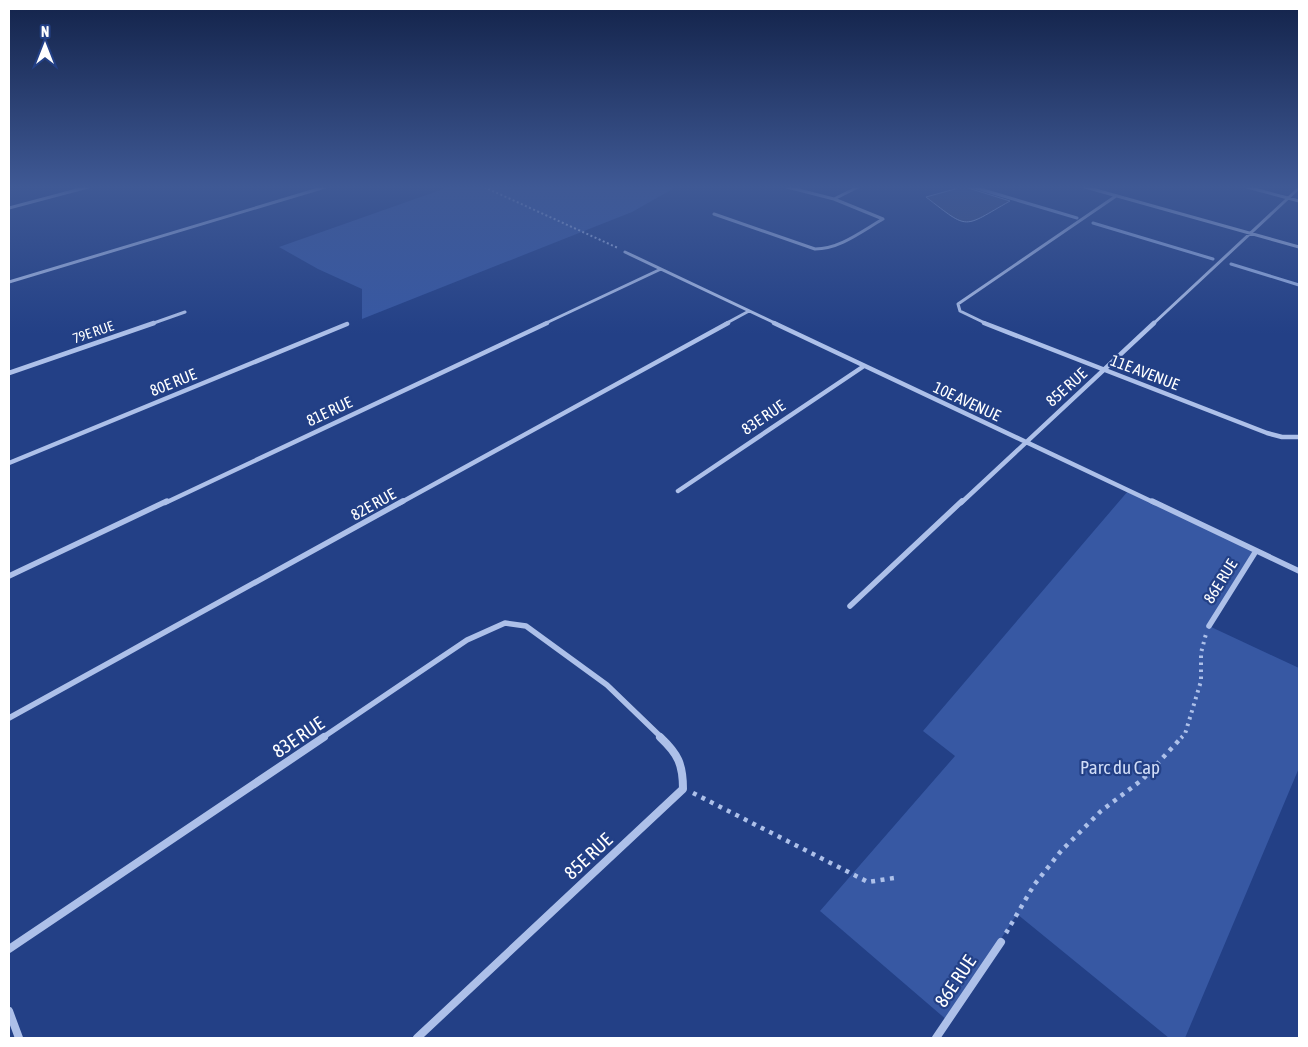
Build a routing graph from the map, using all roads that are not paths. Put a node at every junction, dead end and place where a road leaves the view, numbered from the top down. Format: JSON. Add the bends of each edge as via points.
{"nodes":[{"id":1,"x":162,"y":236,"type":"edge"},
{"id":2,"x":777,"y":236,"type":"edge"},
{"id":3,"x":854,"y":236,"type":"edge"},
{"id":4,"x":1058,"y":236,"type":"edge"},
{"id":5,"x":1250,"y":236,"type":"edge"},
{"id":6,"x":1259,"y":236,"type":"edge"},
{"id":7,"x":1299,"y":247,"type":"edge"},
{"id":8,"x":625,"y":252,"type":"road end"},
{"id":9,"x":661,"y":269,"type":"junction"},
{"id":10,"x":9,"y":282,"type":"edge"},
{"id":11,"x":749,"y":311,"type":"junction"},
{"id":12,"x":185,"y":312,"type":"dead end"},
{"id":13,"x":347,"y":324,"type":"dead end"},
{"id":14,"x":864,"y":366,"type":"junction"},
{"id":15,"x":1105,"y":370,"type":"junction"},
{"id":16,"x":9,"y":373,"type":"edge"},
{"id":17,"x":1299,"y":437,"type":"edge"},
{"id":18,"x":1024,"y":442,"type":"junction"},
{"id":19,"x":9,"y":463,"type":"edge"},
{"id":20,"x":678,"y":491,"type":"dead end"},
{"id":21,"x":1256,"y":550,"type":"junction"},
{"id":22,"x":1299,"y":571,"type":"edge"},
{"id":23,"x":9,"y":576,"type":"edge"},
{"id":24,"x":850,"y":606,"type":"dead end"},
{"id":25,"x":1209,"y":626,"type":"road end"},
{"id":26,"x":607,"y":685,"type":"joint"},
{"id":27,"x":9,"y":718,"type":"edge"},
{"id":28,"x":1001,"y":942,"type":"road end"},
{"id":29,"x":9,"y":949,"type":"edge"},
{"id":30,"x":9,"y":1011,"type":"edge"},
{"id":31,"x":19,"y":1038,"type":"edge"},
{"id":32,"x":417,"y":1038,"type":"edge"},
{"id":33,"x":936,"y":1038,"type":"edge"}],
"edges":[{"from":1,"to":10,"type":"street"},
{"from":2,"to":3,"type":"street","via":[[815,249],[827,249]]},
{"from":4,"to":15,"type":"street","name":"11E AVENUE","via":[[958,304],[960,311]]},
{"from":5,"to":15,"type":"street","name":"85E RUE"},
{"from":6,"to":7,"type":"street"},
{"from":8,"to":9,"type":"street","name":"10E AVENUE"},
{"from":9,"to":11,"type":"street","name":"10E AVENUE"},
{"from":9,"to":23,"type":"street","name":"81E RUE"},
{"from":11,"to":14,"type":"street","name":"10E AVENUE"},
{"from":11,"to":27,"type":"street","name":"82E RUE"},
{"from":12,"to":16,"type":"street","name":"79E RUE"},
{"from":13,"to":19,"type":"street","name":"80E RUE"},
{"from":14,"to":18,"type":"street","name":"10E AVENUE"},
{"from":14,"to":20,"type":"street","name":"83E RUE"},
{"from":15,"to":17,"type":"street","name":"11E AVENUE","via":[[1266,433]]},
{"from":15,"to":18,"type":"street","name":"85E RUE"},
{"from":18,"to":21,"type":"street","name":"10E AVENUE"},
{"from":18,"to":24,"type":"street","name":"85E RUE"},
{"from":21,"to":22,"type":"street","name":"10E AVENUE"},
{"from":21,"to":25,"type":"street","name":"86E RUE"},
{"from":26,"to":29,"type":"street","name":"83E RUE","via":[[526,626],[505,623],[486,630]]},
{"from":26,"to":32,"type":"street","name":"85E RUE","via":[[673,749],[683,769],[683,788]]},
{"from":28,"to":33,"type":"street","name":"86E RUE"},
{"from":30,"to":31,"type":"street"}]}
